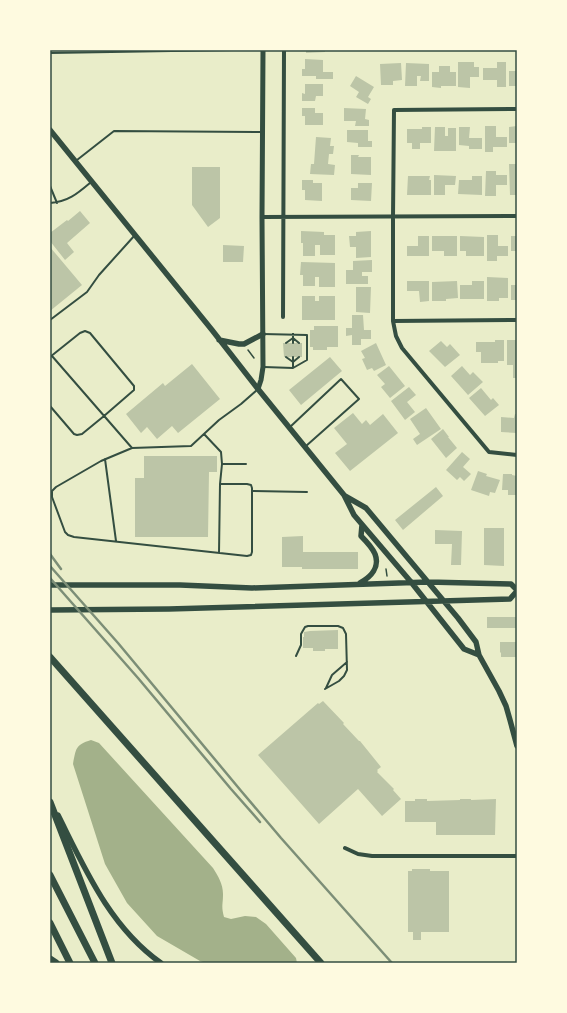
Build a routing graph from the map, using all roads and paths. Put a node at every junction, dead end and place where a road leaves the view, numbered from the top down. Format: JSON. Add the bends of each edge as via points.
{"nodes":[{"id":1,"x":233,"y":50,"type":"edge"},
{"id":2,"x":263,"y":50,"type":"edge"},
{"id":3,"x":284,"y":50,"type":"edge"},
{"id":4,"x":50,"y":53,"type":"edge"},
{"id":5,"x":517,"y":109,"type":"edge"},
{"id":6,"x":50,"y":130,"type":"edge"},
{"id":7,"x":262,"y":132,"type":"junction"},
{"id":8,"x":76,"y":161,"type":"junction"},
{"id":9,"x":92,"y":181,"type":"junction"},
{"id":10,"x":50,"y":186,"type":"edge"},
{"id":11,"x":50,"y":203,"type":"edge"},
{"id":12,"x":57,"y":203,"type":"junction"},
{"id":13,"x":393,"y":216,"type":"junction"},
{"id":14,"x":517,"y":216,"type":"edge"},
{"id":15,"x":262,"y":217,"type":"junction"},
{"id":16,"x":284,"y":217,"type":"junction"},
{"id":17,"x":135,"y":235,"type":"junction"},
{"id":18,"x":283,"y":317,"type":"dead end"},
{"id":19,"x":50,"y":320,"type":"edge"},
{"id":20,"x":517,"y":320,"type":"edge"},
{"id":21,"x":393,"y":321,"type":"junction"},
{"id":22,"x":264,"y":334,"type":"junction"},
{"id":23,"x":293,"y":334,"type":"junction"},
{"id":24,"x":293,"y":338,"type":"junction"},
{"id":25,"x":219,"y":340,"type":"junction"},
{"id":26,"x":286,"y":343,"type":"dead end"},
{"id":27,"x":293,"y":343,"type":"dead end"},
{"id":28,"x":299,"y":343,"type":"dead end"},
{"id":29,"x":246,"y":349,"type":"dead end"},
{"id":30,"x":249,"y":352,"type":"junction"},
{"id":31,"x":247,"y":354,"type":"dead end"},
{"id":32,"x":299,"y":356,"type":"dead end"},
{"id":33,"x":51,"y":357,"type":"edge"},
{"id":34,"x":286,"y":357,"type":"dead end"},
{"id":35,"x":293,"y":357,"type":"dead end"},
{"id":36,"x":254,"y":358,"type":"dead end"},
{"id":37,"x":293,"y":362,"type":"junction"},
{"id":38,"x":263,"y":367,"type":"junction"},
{"id":39,"x":293,"y":368,"type":"junction"},
{"id":40,"x":258,"y":389,"type":"junction"},
{"id":41,"x":50,"y":406,"type":"edge"},
{"id":42,"x":104,"y":416,"type":"junction"},
{"id":43,"x":289,"y":428,"type":"junction"},
{"id":44,"x":204,"y":434,"type":"junction"},
{"id":45,"x":305,"y":447,"type":"junction"},
{"id":46,"x":132,"y":448,"type":"junction"},
{"id":47,"x":517,"y":455,"type":"edge"},
{"id":48,"x":105,"y":459,"type":"junction"},
{"id":49,"x":222,"y":464,"type":"junction"},
{"id":50,"x":246,"y":464,"type":"dead end"},
{"id":51,"x":220,"y":484,"type":"junction"},
{"id":52,"x":252,"y":491,"type":"junction"},
{"id":53,"x":307,"y":492,"type":"dead end"},
{"id":54,"x":344,"y":495,"type":"junction"},
{"id":55,"x":362,"y":525,"type":"junction"},
{"id":56,"x":116,"y":542,"type":"junction"},
{"id":57,"x":219,"y":553,"type":"junction"},
{"id":58,"x":386,"y":569,"type":"dead end"},
{"id":59,"x":387,"y":576,"type":"dead end"},
{"id":60,"x":411,"y":582,"type":"junction"},
{"id":61,"x":428,"y":582,"type":"junction"},
{"id":62,"x":358,"y":584,"type":"junction"},
{"id":63,"x":50,"y":585,"type":"edge"},
{"id":64,"x":517,"y":591,"type":"edge"},
{"id":65,"x":426,"y":601,"type":"junction"},
{"id":66,"x":443,"y":601,"type":"junction"},
{"id":67,"x":50,"y":610,"type":"edge"},
{"id":68,"x":479,"y":655,"type":"junction"},
{"id":69,"x":296,"y":656,"type":"dead end"},
{"id":70,"x":50,"y":657,"type":"edge"},
{"id":71,"x":348,"y":659,"type":"junction"},
{"id":72,"x":517,"y":746,"type":"edge"},
{"id":73,"x":50,"y":801,"type":"edge"},
{"id":74,"x":345,"y":848,"type":"dead end"},
{"id":75,"x":517,"y":856,"type":"edge"},
{"id":76,"x":50,"y":875,"type":"edge"},
{"id":77,"x":50,"y":924,"type":"edge"},
{"id":78,"x":50,"y":959,"type":"edge"},
{"id":79,"x":95,"y":962,"type":"edge"},
{"id":80,"x":56,"y":963,"type":"edge"},
{"id":81,"x":70,"y":963,"type":"edge"},
{"id":82,"x":112,"y":963,"type":"edge"},
{"id":83,"x":161,"y":963,"type":"edge"},
{"id":84,"x":321,"y":963,"type":"edge"}],
"edges":[{"from":1,"to":4,"type":"lane"},
{"from":2,"to":7,"type":"street"},
{"from":3,"to":16,"type":"street"},
{"from":5,"to":13,"type":"street","via":[[394,110]]},
{"from":6,"to":8,"type":"main road"},
{"from":7,"to":8,"type":"lane","via":[[114,131]]},
{"from":7,"to":15,"type":"street"},
{"from":8,"to":9,"type":"main road"},
{"from":9,"to":12,"type":"lane","via":[[75,196]]},
{"from":9,"to":17,"type":"main road"},
{"from":10,"to":12,"type":"lane"},
{"from":11,"to":12,"type":"lane"},
{"from":13,"to":14,"type":"street"},
{"from":13,"to":16,"type":"street"},
{"from":13,"to":21,"type":"street"},
{"from":15,"to":16,"type":"street"},
{"from":15,"to":22,"type":"street"},
{"from":16,"to":18,"type":"street"},
{"from":17,"to":19,"type":"lane","via":[[87,292]]},
{"from":17,"to":25,"type":"main road"},
{"from":20,"to":21,"type":"street"},
{"from":21,"to":47,"type":"street","via":[[402,348],[489,452]]},
{"from":22,"to":23,"type":"lane"},
{"from":22,"to":25,"type":"main road","via":[[244,344]]},
{"from":22,"to":38,"type":"street"},
{"from":23,"to":24,"type":"lane"},
{"from":23,"to":39,"type":"lane","via":[[307,335],[307,360]]},
{"from":24,"to":26,"type":"lane"},
{"from":24,"to":27,"type":"lane"},
{"from":24,"to":28,"type":"lane"},
{"from":25,"to":40,"type":"main road"},
{"from":29,"to":30,"type":"path"},
{"from":30,"to":31,"type":"path"},
{"from":30,"to":36,"type":"path"},
{"from":32,"to":37,"type":"lane"},
{"from":33,"to":42,"type":"lane"},
{"from":33,"to":42,"type":"lane","via":[[80,333],[90,332],[134,386],[134,390]]},
{"from":34,"to":37,"type":"lane"},
{"from":35,"to":37,"type":"lane"},
{"from":37,"to":39,"type":"lane"},
{"from":38,"to":39,"type":"lane"},
{"from":38,"to":40,"type":"street"},
{"from":40,"to":43,"type":"main road"},
{"from":40,"to":44,"type":"lane"},
{"from":41,"to":42,"type":"lane","via":[[77,435],[82,434]]},
{"from":42,"to":46,"type":"lane"},
{"from":43,"to":45,"type":"main road"},
{"from":43,"to":45,"type":"lane","via":[[341,379],[359,399]]},
{"from":44,"to":46,"type":"lane","via":[[190,446]]},
{"from":44,"to":49,"type":"lane","via":[[221,452]]},
{"from":45,"to":54,"type":"main road"},
{"from":46,"to":48,"type":"lane"},
{"from":48,"to":56,"type":"lane"},
{"from":48,"to":56,"type":"lane","via":[[56,486],[52,496],[68,535]]},
{"from":49,"to":50,"type":"lane"},
{"from":49,"to":51,"type":"lane"},
{"from":51,"to":52,"type":"lane","via":[[247,484],[251,485]]},
{"from":51,"to":57,"type":"lane"},
{"from":52,"to":53,"type":"lane"},
{"from":52,"to":57,"type":"lane","via":[[251,555]]},
{"from":54,"to":55,"type":"main road"},
{"from":54,"to":61,"type":"main road","via":[[366,508]]},
{"from":55,"to":60,"type":"main road"},
{"from":55,"to":62,"type":"main road","via":[[361,536],[375,554],[376,567],[369,577]]},
{"from":56,"to":57,"type":"lane"},
{"from":58,"to":59,"type":"path"},
{"from":60,"to":61,"type":"main road"},
{"from":60,"to":62,"type":"main road"},
{"from":60,"to":65,"type":"main road"},
{"from":61,"to":64,"type":"main road","via":[[511,584]]},
{"from":61,"to":66,"type":"main road"},
{"from":62,"to":63,"type":"main road","via":[[252,588]]},
{"from":64,"to":66,"type":"main road","via":[[510,599]]},
{"from":65,"to":66,"type":"main road"},
{"from":65,"to":67,"type":"main road"},
{"from":65,"to":68,"type":"main road","via":[[464,649]]},
{"from":66,"to":68,"type":"main road","via":[[476,642]]},
{"from":68,"to":72,"type":"main road","via":[[499,691]]},
{"from":69,"to":71,"type":"lane","via":[[305,627],[338,626],[343,628],[346,634]]},
{"from":70,"to":84,"type":"highway"},
{"from":71,"to":71,"type":"lane","via":[[344,676],[325,689],[332,675]]},
{"from":73,"to":82,"type":"highway"},
{"from":73,"to":83,"type":"main road","via":[[103,900],[130,936]]},
{"from":74,"to":75,"type":"street","via":[[358,854],[372,856]]},
{"from":76,"to":79,"type":"highway"},
{"from":77,"to":81,"type":"highway"},
{"from":78,"to":80,"type":"highway"}]}
